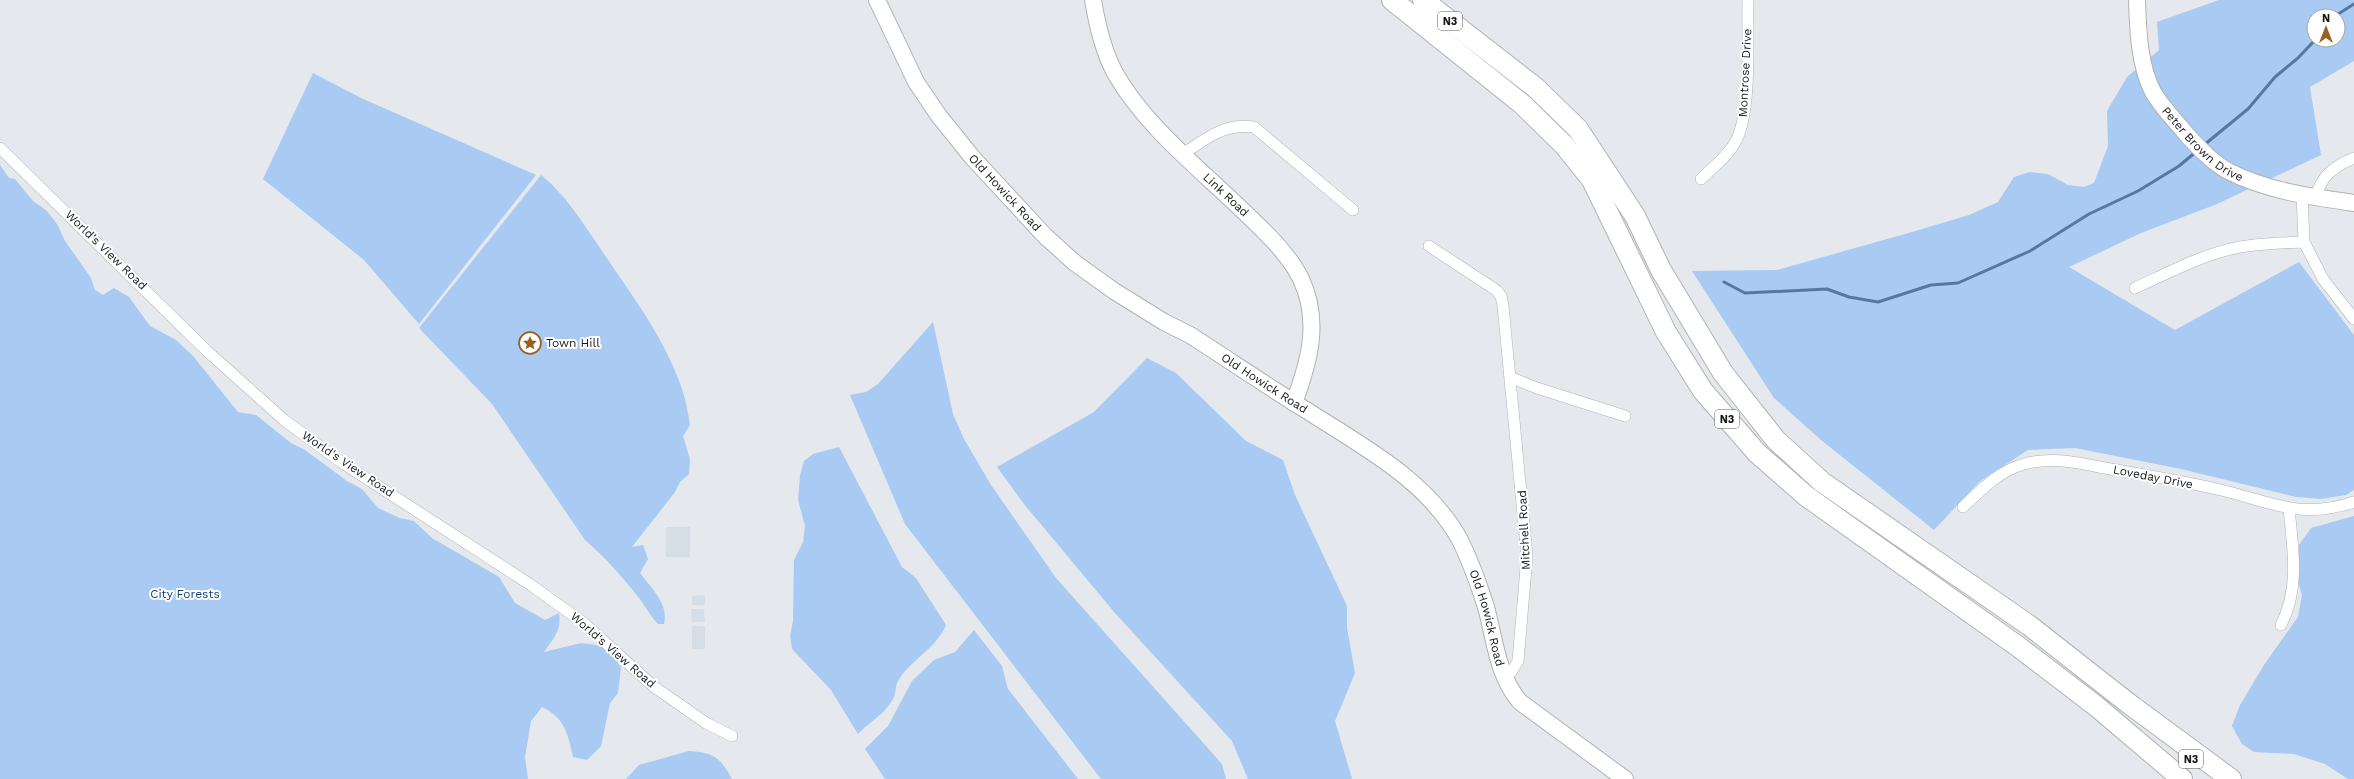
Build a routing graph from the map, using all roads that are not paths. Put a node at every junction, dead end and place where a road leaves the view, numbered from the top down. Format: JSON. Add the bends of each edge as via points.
{"nodes":[{"id":1,"x":877,"y":0,"type":"edge"},
{"id":2,"x":1093,"y":0,"type":"edge"},
{"id":3,"x":1392,"y":0,"type":"edge"},
{"id":4,"x":1423,"y":0,"type":"edge"},
{"id":5,"x":1434,"y":0,"type":"edge"},
{"id":6,"x":1748,"y":0,"type":"edge"},
{"id":7,"x":2137,"y":0,"type":"edge"},
{"id":8,"x":1477,"y":42,"type":"junction"},
{"id":9,"x":0,"y":148,"type":"edge"},
{"id":10,"x":1183,"y":154,"type":"junction"},
{"id":11,"x":2354,"y":158,"type":"edge"},
{"id":12,"x":1701,"y":179,"type":"dead end"},
{"id":13,"x":2309,"y":196,"type":"junction"},
{"id":14,"x":2354,"y":203,"type":"edge"},
{"id":15,"x":1353,"y":210,"type":"dead end"},
{"id":16,"x":2304,"y":242,"type":"junction"},
{"id":17,"x":1429,"y":246,"type":"dead end"},
{"id":18,"x":2135,"y":288,"type":"dead end"},
{"id":19,"x":2354,"y":319,"type":"edge"},
{"id":20,"x":1512,"y":378,"type":"junction"},
{"id":21,"x":1294,"y":403,"type":"junction"},
{"id":22,"x":1625,"y":416,"type":"dead end"},
{"id":23,"x":2354,"y":502,"type":"edge"},
{"id":24,"x":1963,"y":506,"type":"dead end"},
{"id":25,"x":2288,"y":509,"type":"junction"},
{"id":26,"x":2281,"y":625,"type":"dead end"},
{"id":27,"x":1504,"y":677,"type":"junction"},
{"id":28,"x":732,"y":736,"type":"dead end"},
{"id":29,"x":2170,"y":737,"type":"junction"},
{"id":30,"x":1625,"y":779,"type":"edge"},
{"id":31,"x":2182,"y":779,"type":"edge"},
{"id":32,"x":2216,"y":779,"type":"edge"},
{"id":33,"x":2231,"y":779,"type":"edge"}],
"edges":[{"from":1,"to":21,"type":"main road","name":"Old Howick Road","via":[[916,82],[939,116],[967,152],[1059,250],[1120,295],[1190,335]]},
{"from":2,"to":10,"type":"main road","name":"Link Road","via":[[1098,25],[1114,72],[1141,110]]},
{"from":3,"to":31,"type":"highway","number":"N3","via":[[1522,104],[1564,145],[1592,180],[1666,332],[1703,390],[1757,453],[1806,496],[2016,645],[2096,706]]},
{"from":4,"to":8,"type":"highway","number":"N3"},
{"from":5,"to":8,"type":"highway"},
{"from":6,"to":12,"type":"street","name":"Montrose Drive","via":[[1746,107],[1742,125],[1736,141],[1723,159]]},
{"from":7,"to":13,"type":"main road","name":"Peter Brown Drive","via":[[2138,26],[2145,69],[2154,92],[2193,141],[2206,155],[2228,170],[2264,185]]},
{"from":8,"to":29,"type":"highway","number":"N3","via":[[1536,88],[1578,129],[1635,216],[1661,270],[1723,374],[1776,440],[1822,482],[2030,626]]},
{"from":9,"to":28,"type":"street","name":"World's View Road","via":[[207,350],[284,420],[341,462],[531,584],[585,624],[653,686],[706,723]]},
{"from":10,"to":15,"type":"street","via":[[1226,128],[1239,125],[1254,127]]},
{"from":10,"to":21,"type":"main road","name":"Link Road","via":[[1269,235],[1301,279],[1311,319],[1311,346],[1309,360]]},
{"from":11,"to":13,"type":"street","via":[[2340,164],[2324,177]]},
{"from":13,"to":14,"type":"main road","name":"Peter Brown Drive"},
{"from":13,"to":16,"type":"street"},
{"from":16,"to":18,"type":"street","via":[[2254,245],[2223,251],[2200,258]]},
{"from":16,"to":19,"type":"street","via":[[2323,279]]},
{"from":17,"to":20,"type":"street","name":"Mitchell Road","via":[[1496,290],[1501,296]]},
{"from":20,"to":22,"type":"street"},
{"from":20,"to":27,"type":"street","name":"Mitchell Road","via":[[1526,525],[1527,574],[1518,660],[1512,671]]},
{"from":21,"to":27,"type":"main road","name":"Old Howick Road","via":[[1348,437],[1417,486],[1447,521],[1470,560]]},
{"from":23,"to":25,"type":"street","name":"Loveday Drive","via":[[2324,510]]},
{"from":24,"to":25,"type":"street","name":"Loveday Drive","via":[[1992,480],[2010,469],[2025,464],[2061,461],[2222,490]]},
{"from":25,"to":26,"type":"street","via":[[2294,579],[2288,611]]},
{"from":27,"to":30,"type":"main road","name":"Old Howick Road","via":[[1511,692],[1520,702]]},
{"from":29,"to":32,"type":"highway","number":"N3"},
{"from":29,"to":33,"type":"highway"}]}
